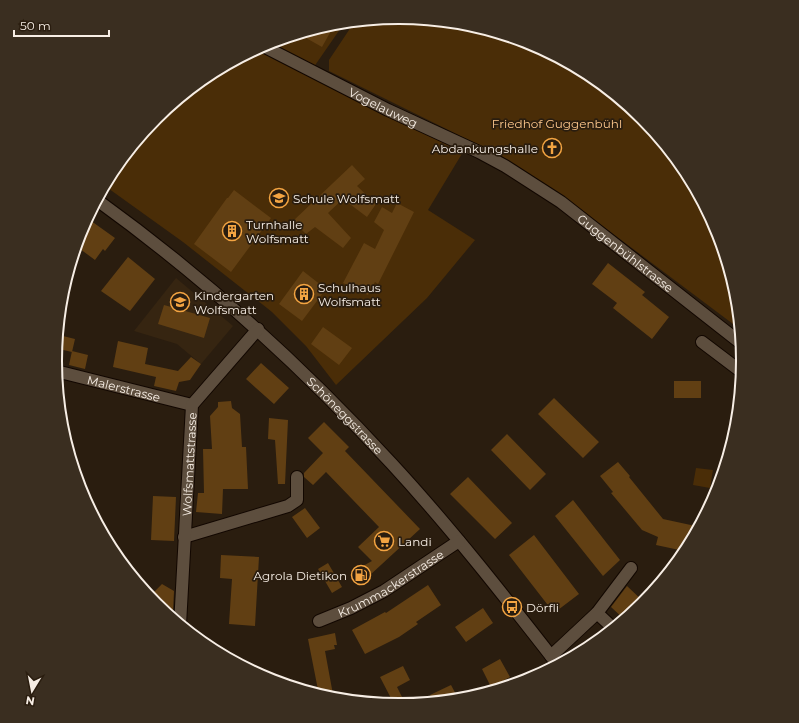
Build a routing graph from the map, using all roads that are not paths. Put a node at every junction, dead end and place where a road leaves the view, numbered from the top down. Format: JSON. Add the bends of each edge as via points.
{"nodes":[{"id":1,"x":270,"y":50,"type":"edge"},
{"id":2,"x":505,"y":166,"type":"joint"},
{"id":3,"x":102,"y":203,"type":"edge"},
{"id":4,"x":258,"y":329,"type":"junction"},
{"id":5,"x":736,"y":339,"type":"edge"},
{"id":6,"x":702,"y":342,"type":"dead end"},
{"id":7,"x":737,"y":367,"type":"edge"},
{"id":8,"x":62,"y":373,"type":"edge"},
{"id":9,"x":192,"y":405,"type":"junction"},
{"id":10,"x":297,"y":476,"type":"dead end"},
{"id":11,"x":184,"y":537,"type":"junction"},
{"id":12,"x":459,"y":541,"type":"junction"},
{"id":13,"x":631,"y":568,"type":"dead end"},
{"id":14,"x":597,"y":613,"type":"junction"},
{"id":15,"x":180,"y":618,"type":"edge"},
{"id":16,"x":318,"y":621,"type":"dead end"},
{"id":17,"x":610,"y":625,"type":"edge"},
{"id":18,"x":555,"y":661,"type":"edge"}],
"edges":[{"from":1,"to":2,"type":"street","name":"Vogelauweg"},
{"from":2,"to":5,"type":"street","name":"Guggenbühlstrasse","via":[[561,202]]},
{"from":3,"to":4,"type":"street","name":"Schöneggstrasse","via":[[183,265]]},
{"from":4,"to":9,"type":"street","name":"Wolfsmattstrasse"},
{"from":4,"to":12,"type":"street","name":"Schöneggstrasse","via":[[393,464]]},
{"from":6,"to":7,"type":"street"},
{"from":8,"to":9,"type":"street","name":"Malerstrasse"},
{"from":9,"to":11,"type":"street","name":"Wolfsmattstrasse"},
{"from":10,"to":11,"type":"street","via":[[297,500],[288,506]]},
{"from":11,"to":15,"type":"street","name":"Wolfsmattstrasse"},
{"from":12,"to":16,"type":"street","name":"Krummackerstrasse","via":[[384,591]]},
{"from":12,"to":18,"type":"street","name":"Schöneggstrasse"},
{"from":13,"to":14,"type":"street"},
{"from":14,"to":17,"type":"street"},
{"from":14,"to":18,"type":"street"}]}
